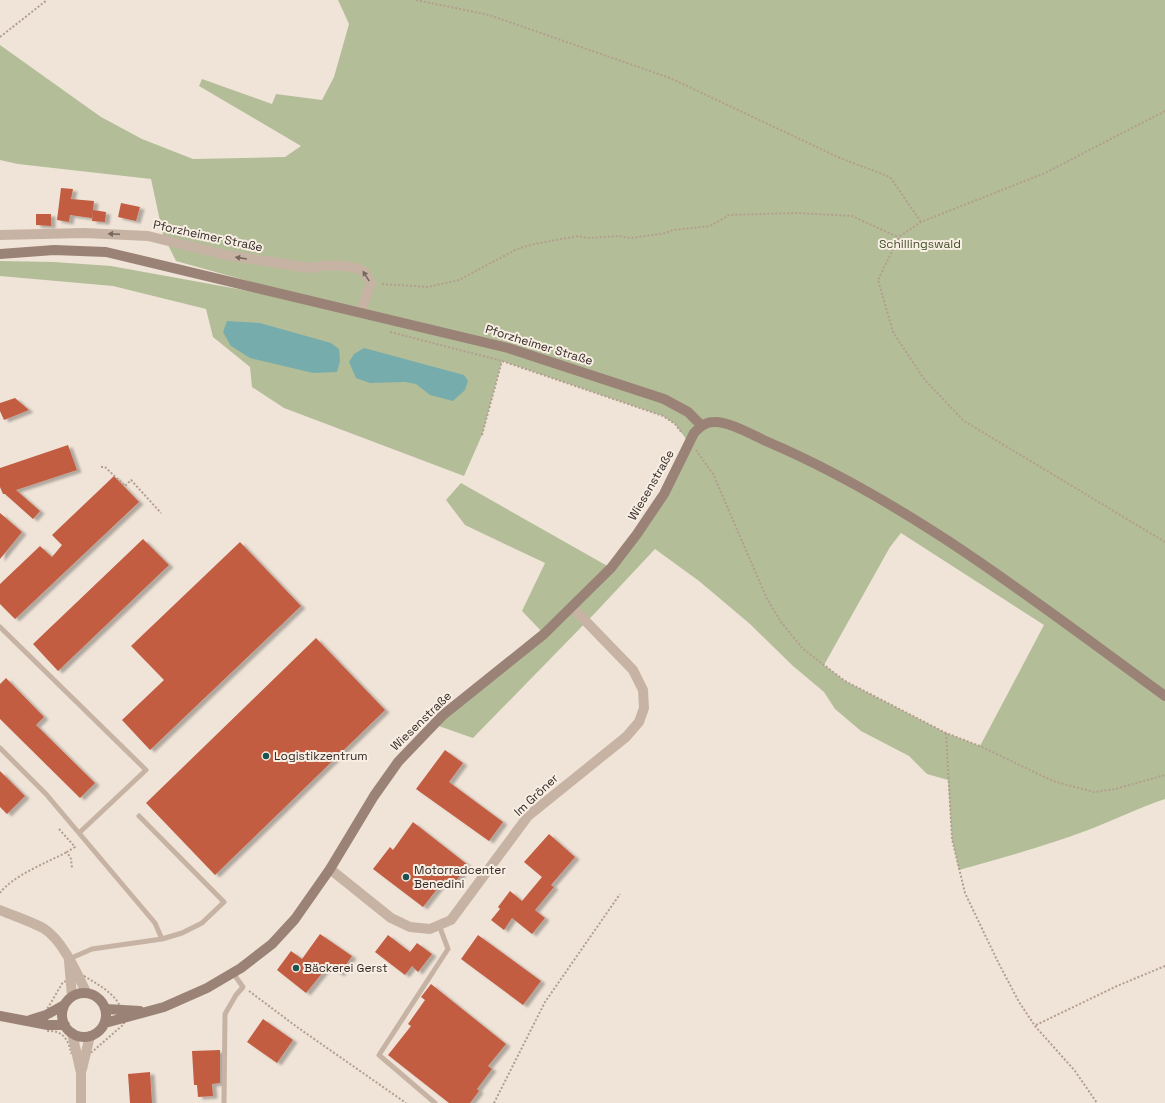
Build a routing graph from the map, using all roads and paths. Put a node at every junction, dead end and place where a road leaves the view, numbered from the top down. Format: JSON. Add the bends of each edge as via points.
{"nodes":[{"id":1,"x":47,"y":0,"type":"edge"},
{"id":2,"x":416,"y":0,"type":"edge"},
{"id":3,"x":0,"y":37,"type":"edge"},
{"id":4,"x":1165,"y":111,"type":"edge"},
{"id":5,"x":921,"y":222,"type":"junction"},
{"id":6,"x":0,"y":235,"type":"edge"},
{"id":7,"x":898,"y":237,"type":"junction"},
{"id":8,"x":0,"y":254,"type":"edge"},
{"id":9,"x":371,"y":284,"type":"junction"},
{"id":10,"x":360,"y":312,"type":"junction"},
{"id":11,"x":387,"y":331,"type":"dead end"},
{"id":12,"x":508,"y":348,"type":"junction"},
{"id":13,"x":502,"y":361,"type":"junction"},
{"id":14,"x":701,"y":426,"type":"junction"},
{"id":15,"x":482,"y":435,"type":"dead end"},
{"id":16,"x":689,"y":444,"type":"junction"},
{"id":17,"x":101,"y":467,"type":"dead end"},
{"id":18,"x":161,"y":513,"type":"dead end"},
{"id":19,"x":1165,"y":542,"type":"edge"},
{"id":20,"x":573,"y":608,"type":"junction"},
{"id":21,"x":0,"y":626,"type":"edge"},
{"id":22,"x":1165,"y":696,"type":"edge"},
{"id":23,"x":946,"y":733,"type":"junction"},
{"id":24,"x":0,"y":748,"type":"edge"},
{"id":25,"x":1165,"y":775,"type":"edge"},
{"id":26,"x":139,"y":816,"type":"dead end"},
{"id":27,"x":59,"y":829,"type":"dead end"},
{"id":28,"x":79,"y":833,"type":"junction"},
{"id":29,"x":67,"y":852,"type":"junction"},
{"id":30,"x":72,"y":868,"type":"dead end"},
{"id":31,"x":330,"y":869,"type":"junction"},
{"id":32,"x":0,"y":893,"type":"edge"},
{"id":33,"x":620,"y":894,"type":"dead end"},
{"id":34,"x":0,"y":910,"type":"edge"},
{"id":35,"x":439,"y":925,"type":"junction"},
{"id":36,"x":162,"y":939,"type":"junction"},
{"id":37,"x":68,"y":959,"type":"junction"},
{"id":38,"x":1165,"y":966,"type":"edge"},
{"id":39,"x":233,"y":973,"type":"junction"},
{"id":40,"x":74,"y":978,"type":"junction"},
{"id":41,"x":243,"y":987,"type":"junction"},
{"id":42,"x":86,"y":992,"type":"junction"},
{"id":43,"x":72,"y":996,"type":"junction"},
{"id":44,"x":64,"y":1005,"type":"junction"},
{"id":45,"x":106,"y":1009,"type":"junction"},
{"id":46,"x":123,"y":1015,"type":"junction"},
{"id":47,"x":0,"y":1016,"type":"edge"},
{"id":48,"x":47,"y":1020,"type":"junction"},
{"id":49,"x":105,"y":1023,"type":"junction"},
{"id":50,"x":65,"y":1025,"type":"junction"},
{"id":51,"x":1035,"y":1026,"type":"junction"},
{"id":52,"x":72,"y":1033,"type":"junction"},
{"id":53,"x":90,"y":1036,"type":"junction"},
{"id":54,"x":81,"y":1053,"type":"junction"},
{"id":55,"x":81,"y":1103,"type":"edge"},
{"id":56,"x":224,"y":1103,"type":"edge"},
{"id":57,"x":406,"y":1103,"type":"edge"},
{"id":58,"x":435,"y":1103,"type":"edge"},
{"id":59,"x":494,"y":1103,"type":"edge"},
{"id":60,"x":1097,"y":1103,"type":"edge"}],
"edges":[{"from":1,"to":3,"type":"path"},
{"from":2,"to":5,"type":"path","via":[[490,15],[670,78],[840,158],[890,177]]},
{"from":4,"to":5,"type":"path","via":[[1045,173]]},
{"from":5,"to":7,"type":"path"},
{"from":9,"to":6,"type":"street","name":"Pforzheimer Straße","one_way":true,"via":[[364,270],[354,267],[310,268],[226,255],[148,236],[84,233]]},
{"from":7,"to":9,"type":"path","via":[[852,216],[797,213],[729,215],[710,226],[673,230],[662,234],[630,238],[578,236],[534,244],[517,249],[459,280],[428,287]]},
{"from":7,"to":19,"type":"path","via":[[878,280],[893,332],[924,379],[964,421]]},
{"from":8,"to":10,"type":"street","name":"Pforzheimer Straße","via":[[54,250],[106,252]]},
{"from":9,"to":10,"type":"street"},
{"from":10,"to":12,"type":"street","name":"Pforzheimer Straße"},
{"from":11,"to":13,"type":"path"},
{"from":12,"to":13,"type":"path"},
{"from":12,"to":14,"type":"street","name":"Pforzheimer Straße","via":[[664,399],[688,412]]},
{"from":13,"to":15,"type":"path"},
{"from":13,"to":16,"type":"path","via":[[663,416],[675,424]]},
{"from":14,"to":16,"type":"street","name":"Wiesenstraße"},
{"from":14,"to":22,"type":"street","via":[[716,422],[733,427],[782,448],[874,495],[955,546]]},
{"from":16,"to":20,"type":"street","name":"Wiesenstraße","via":[[664,494],[637,534],[611,568]]},
{"from":16,"to":23,"type":"path","via":[[701,454],[713,474],[767,599],[781,622],[803,649],[845,681]]},
{"from":17,"to":18,"type":"path","via":[[105,467],[125,486],[131,480]]},
{"from":20,"to":31,"type":"street","name":"Wiesenstraße","via":[[443,715],[408,751],[374,796]]},
{"from":20,"to":35,"type":"street","name":"Im Gröner","via":[[633,670],[643,690],[644,708],[639,722],[626,737],[528,816],[451,920]]},
{"from":21,"to":28,"type":"lane","via":[[146,770]]},
{"from":23,"to":25,"type":"path","via":[[980,746],[1053,781],[1094,792]]},
{"from":23,"to":51,"type":"path","via":[[952,838],[965,893],[1019,1002]]},
{"from":24,"to":28,"type":"lane","via":[[46,794]]},
{"from":26,"to":36,"type":"lane","via":[[224,902],[202,923]]},
{"from":27,"to":29,"type":"path","via":[[75,847]]},
{"from":28,"to":36,"type":"lane","via":[[155,923]]},
{"from":29,"to":30,"type":"path"},
{"from":29,"to":32,"type":"path","via":[[19,877]]},
{"from":31,"to":35,"type":"street","name":"Im Gröner","via":[[391,918],[410,927],[430,929]]},
{"from":31,"to":39,"type":"street","name":"Wiesenstraße","via":[[295,919],[272,944]]},
{"from":33,"to":59,"type":"path","via":[[545,1002]]},
{"from":34,"to":37,"type":"street","via":[[44,929],[58,942]]},
{"from":35,"to":58,"type":"lane","via":[[448,949],[379,1055]]},
{"from":36,"to":37,"type":"lane","via":[[92,949]]},
{"from":37,"to":40,"type":"street"},
{"from":38,"to":51,"type":"path"},
{"from":39,"to":41,"type":"lane"},
{"from":39,"to":46,"type":"street","name":"Wiesenstraße","via":[[164,1007]]},
{"from":40,"to":42,"type":"street"},
{"from":40,"to":43,"type":"street"},
{"from":40,"to":46,"type":"path","via":[[84,976],[105,988],[121,1005]]},
{"from":40,"to":48,"type":"path","via":[[63,982],[46,1011]]},
{"from":41,"to":56,"type":"lane","via":[[225,1014]]},
{"from":41,"to":57,"type":"path"},
{"from":42,"to":43,"type":"street"},
{"from":42,"to":45,"type":"street","via":[[98,997]]},
{"from":43,"to":44,"type":"street"},
{"from":44,"to":48,"type":"street"},
{"from":44,"to":50,"type":"street","via":[[62,1019]]},
{"from":45,"to":46,"type":"street","name":"Wiesenstraße"},
{"from":45,"to":49,"type":"street"},
{"from":46,"to":49,"type":"street","name":"Wiesenstraße"},
{"from":46,"to":54,"type":"path","via":[[124,1024],[92,1052]]},
{"from":47,"to":48,"type":"street","via":[[26,1021]]},
{"from":48,"to":50,"type":"street"},
{"from":48,"to":54,"type":"path","via":[[48,1031],[54,1030],[64,1036],[71,1053]]},
{"from":49,"to":53,"type":"street","via":[[96,1034]]},
{"from":50,"to":52,"type":"street"},
{"from":51,"to":60,"type":"path","via":[[1075,1071]]},
{"from":52,"to":53,"type":"street"},
{"from":52,"to":54,"type":"street"},
{"from":53,"to":54,"type":"street"},
{"from":54,"to":55,"type":"street"}]}
